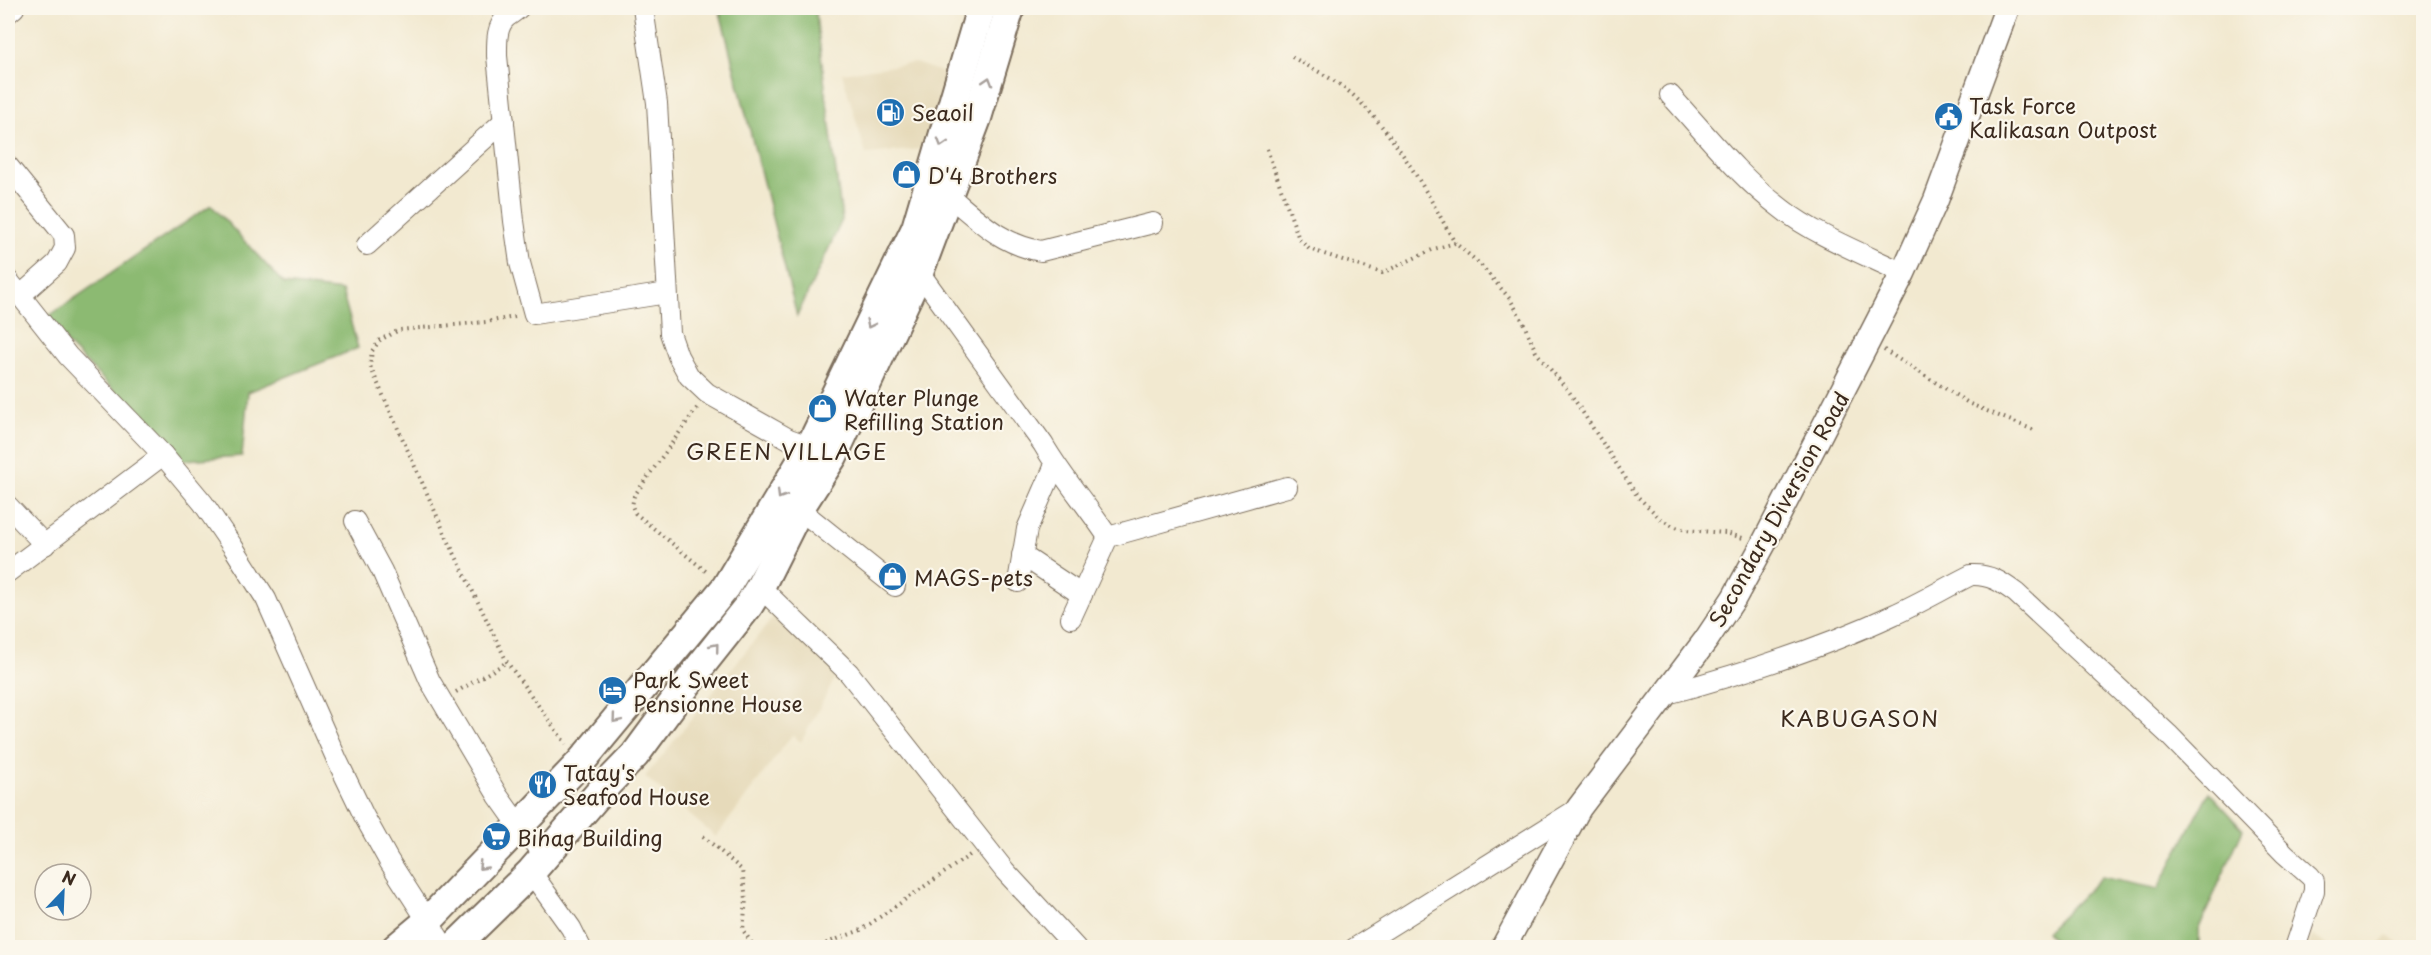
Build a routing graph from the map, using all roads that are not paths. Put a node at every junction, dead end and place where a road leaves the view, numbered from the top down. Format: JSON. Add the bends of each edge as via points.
{"nodes":[{"id":1,"x":14,"y":8,"type":"edge"},
{"id":2,"x":523,"y":8,"type":"edge"},
{"id":3,"x":643,"y":8,"type":"edge"},
{"id":4,"x":981,"y":8,"type":"edge"},
{"id":5,"x":1010,"y":8,"type":"edge"},
{"id":6,"x":2003,"y":9,"type":"edge"},
{"id":7,"x":8,"y":14,"type":"edge"},
{"id":8,"x":1670,"y":95,"type":"dead end"},
{"id":9,"x":504,"y":121,"type":"junction"},
{"id":10,"x":8,"y":166,"type":"edge"},
{"id":11,"x":949,"y":196,"type":"junction"},
{"id":12,"x":1153,"y":223,"type":"dead end"},
{"id":13,"x":367,"y":244,"type":"dead end"},
{"id":14,"x":919,"y":272,"type":"junction"},
{"id":15,"x":1903,"y":273,"type":"junction"},
{"id":16,"x":8,"y":280,"type":"edge"},
{"id":17,"x":667,"y":293,"type":"junction"},
{"id":18,"x":20,"y":296,"type":"junction"},
{"id":19,"x":822,"y":451,"type":"junction"},
{"id":20,"x":163,"y":455,"type":"junction"},
{"id":21,"x":1055,"y":465,"type":"junction"},
{"id":22,"x":1287,"y":487,"type":"dead end"},
{"id":23,"x":8,"y":506,"type":"edge"},
{"id":24,"x":799,"y":509,"type":"junction"},
{"id":25,"x":355,"y":521,"type":"dead end"},
{"id":26,"x":1108,"y":537,"type":"junction"},
{"id":27,"x":45,"y":545,"type":"junction"},
{"id":28,"x":1022,"y":555,"type":"junction"},
{"id":29,"x":8,"y":572,"type":"edge"},
{"id":30,"x":1018,"y":582,"type":"dead end"},
{"id":31,"x":895,"y":586,"type":"dead end"},
{"id":32,"x":760,"y":587,"type":"junction"},
{"id":33,"x":1082,"y":595,"type":"junction"},
{"id":34,"x":1071,"y":618,"type":"dead end"},
{"id":35,"x":1667,"y":694,"type":"junction"},
{"id":36,"x":1579,"y":808,"type":"junction"},
{"id":37,"x":520,"y":827,"type":"junction"},
{"id":38,"x":538,"y":864,"type":"junction"},
{"id":39,"x":428,"y":922,"type":"junction"},
{"id":40,"x":2301,"y":945,"type":"edge"},
{"id":41,"x":396,"y":948,"type":"edge"},
{"id":42,"x":445,"y":948,"type":"edge"},
{"id":43,"x":453,"y":948,"type":"edge"},
{"id":44,"x":581,"y":948,"type":"edge"},
{"id":45,"x":1076,"y":948,"type":"edge"},
{"id":46,"x":1355,"y":948,"type":"edge"},
{"id":47,"x":1503,"y":948,"type":"edge"}],
"edges":[{"from":1,"to":7,"type":"street"},
{"from":2,"to":9,"type":"street","via":[[505,19],[496,40]]},
{"from":3,"to":17,"type":"street","via":[[657,103]]},
{"from":4,"to":19,"type":"highway","one_way":true,"via":[[916,228]]},
{"from":11,"to":5,"type":"highway","one_way":true},
{"from":6,"to":15,"type":"main road","name":"Secondary Diversion Road","via":[[1936,200]]},
{"from":8,"to":15,"type":"street","via":[[1752,184],[1783,211]]},
{"from":9,"to":13,"type":"street"},
{"from":9,"to":17,"type":"street","via":[[520,264],[534,314]]},
{"from":10,"to":18,"type":"street","via":[[64,235],[65,248],[57,263]]},
{"from":11,"to":12,"type":"street","via":[[997,235],[1022,248],[1041,251]]},
{"from":11,"to":14,"type":"highway"},
{"from":14,"to":19,"type":"highway"},
{"from":14,"to":21,"type":"street"},
{"from":15,"to":35,"type":"main road","name":"Secondary Diversion Road","via":[[1734,598]]},
{"from":16,"to":18,"type":"street"},
{"from":17,"to":19,"type":"street","via":[[670,333],[689,376],[707,393],[789,439]]},
{"from":18,"to":20,"type":"street","via":[[68,356]]},
{"from":19,"to":24,"type":"highway"},
{"from":19,"to":37,"type":"highway","one_way":true,"via":[[726,587],[580,762]]},
{"from":20,"to":27,"type":"street"},
{"from":20,"to":39,"type":"street","via":[[203,503],[266,599],[364,816]]},
{"from":21,"to":26,"type":"street"},
{"from":21,"to":28,"type":"street","via":[[1033,511]]},
{"from":22,"to":26,"type":"street"},
{"from":23,"to":27,"type":"street"},
{"from":24,"to":31,"type":"street"},
{"from":24,"to":32,"type":"highway"},
{"from":25,"to":37,"type":"street","via":[[382,571],[430,681]]},
{"from":26,"to":33,"type":"street"},
{"from":27,"to":29,"type":"street"},
{"from":28,"to":30,"type":"street"},
{"from":28,"to":33,"type":"street"},
{"from":38,"to":32,"type":"highway","one_way":true,"via":[[635,755]]},
{"from":32,"to":45,"type":"street","via":[[849,673],[1023,892]]},
{"from":33,"to":34,"type":"street"},
{"from":35,"to":36,"type":"main road","name":"Secondary Diversion Road"},
{"from":35,"to":40,"type":"street","via":[[1809,651],[1896,615],[1971,575],[1996,579],[2168,734],[2310,876],[2314,891]]},
{"from":36,"to":46,"type":"street","name":"Secondary Diversion Road"},
{"from":36,"to":47,"type":"main road"},
{"from":37,"to":38,"type":"street"},
{"from":37,"to":39,"type":"highway","one_way":true},
{"from":38,"to":43,"type":"highway"},
{"from":38,"to":44,"type":"street"},
{"from":39,"to":41,"type":"highway"},
{"from":39,"to":42,"type":"street"}]}
